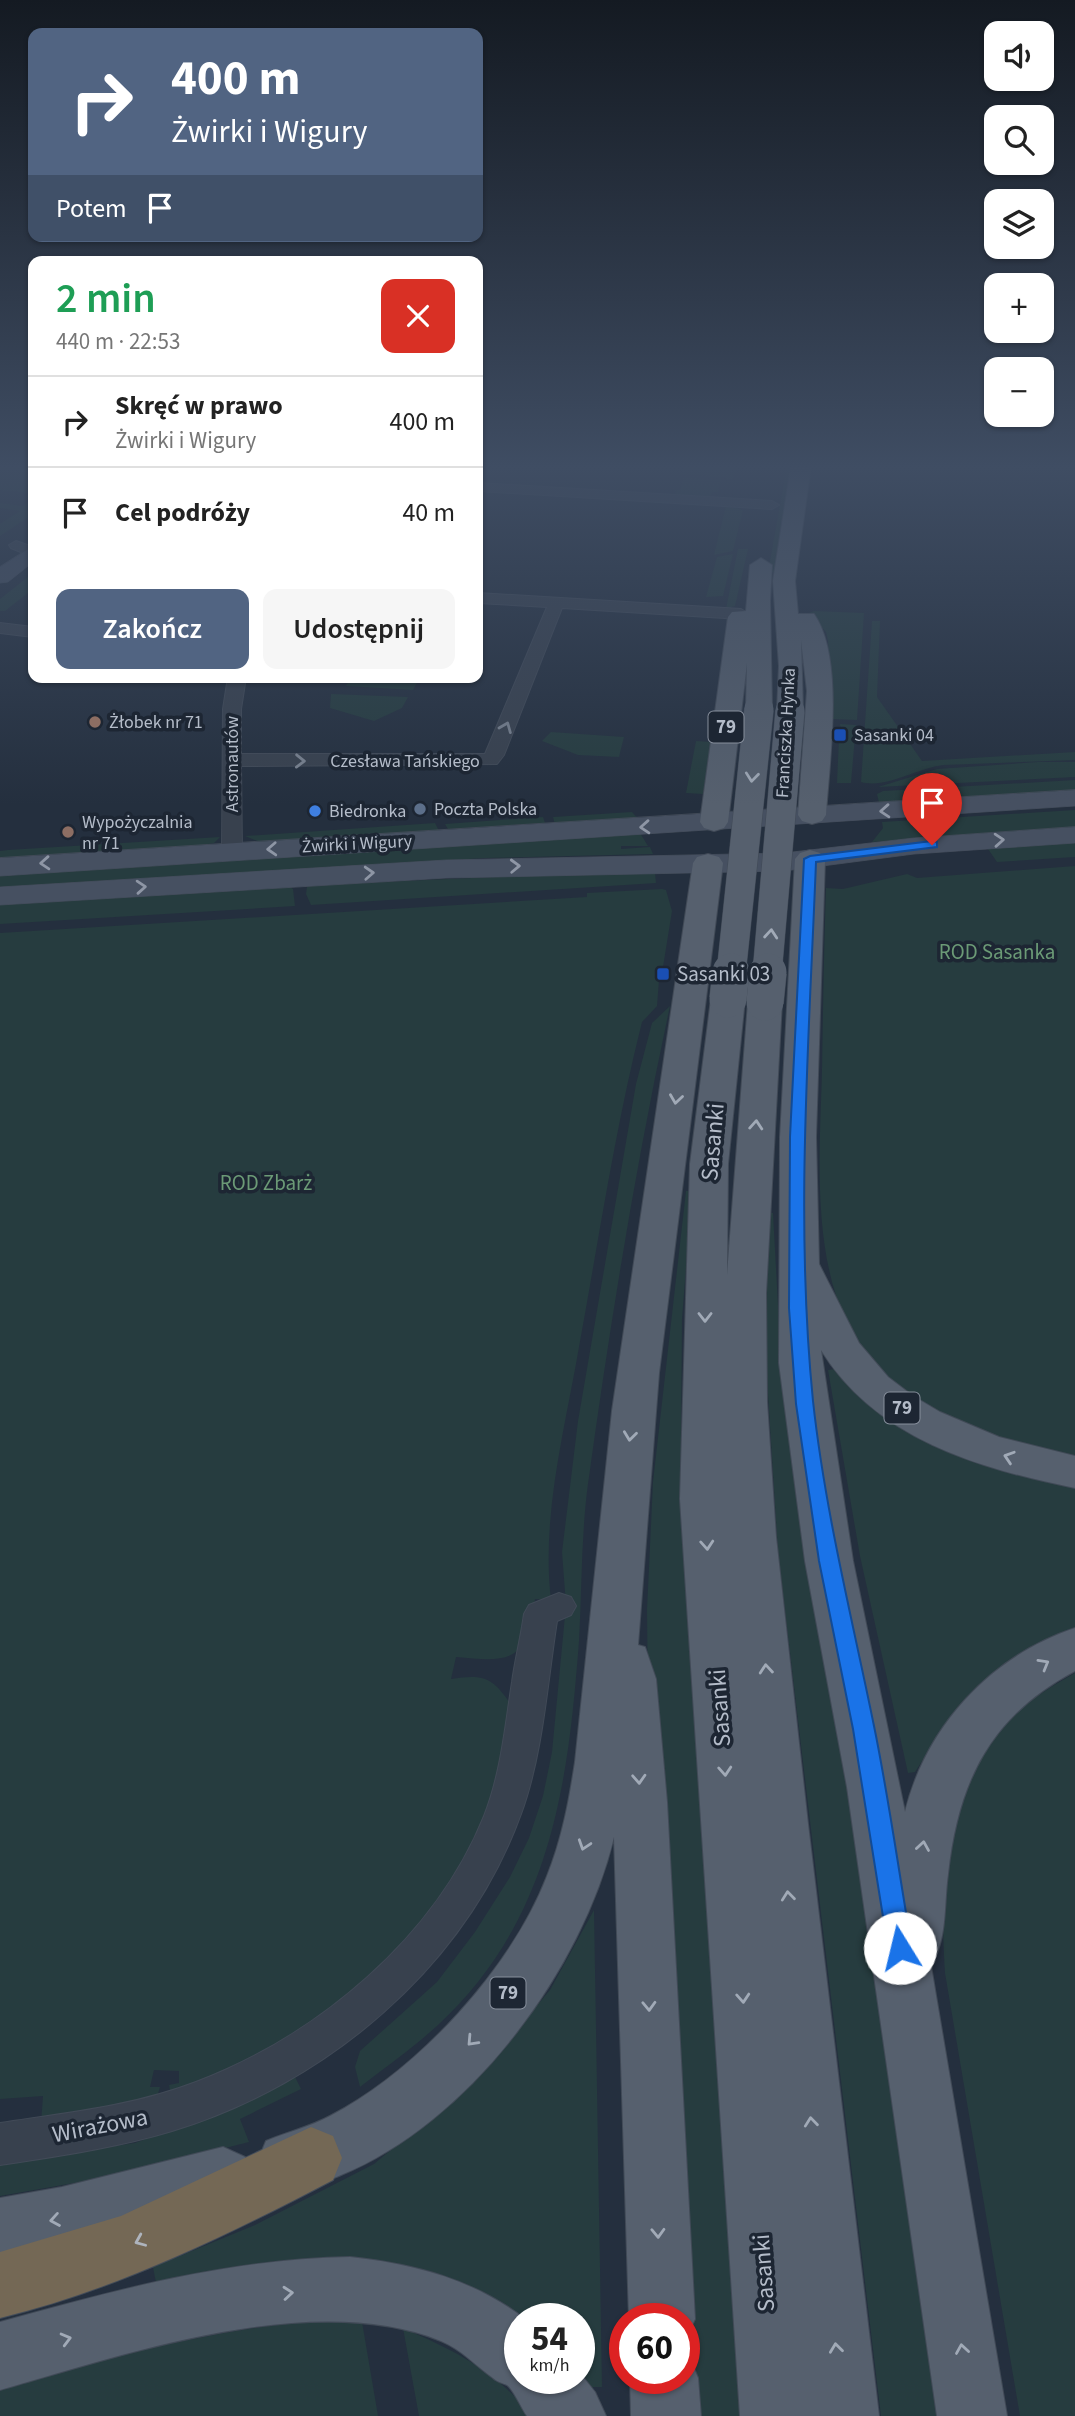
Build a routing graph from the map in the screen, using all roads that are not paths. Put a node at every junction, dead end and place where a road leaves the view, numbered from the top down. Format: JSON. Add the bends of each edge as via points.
{"nodes":[{"id":1,"x":759,"y":579,"type":"edge"},
{"id":2,"x":784,"y":580,"type":"joint"},
{"id":3,"x":758,"y":586,"type":"junction"},
{"id":4,"x":483,"y":598,"type":"edge"},
{"id":5,"x":556,"y":603,"type":"junction"},
{"id":6,"x":741,"y":614,"type":"junction"},
{"id":7,"x":0,"y":628,"type":"edge"},
{"id":8,"x":28,"y":631,"type":"edge"},
{"id":9,"x":236,"y":683,"type":"edge"},
{"id":10,"x":232,"y":760,"type":"junction"},
{"id":11,"x":1075,"y":798,"type":"edge"},
{"id":12,"x":813,"y":816,"type":"junction"},
{"id":13,"x":1075,"y":835,"type":"edge"},
{"id":14,"x":711,"y":843,"type":"junction"},
{"id":15,"x":232,"y":851,"type":"junction"},
{"id":16,"x":810,"y":859,"type":"junction"},
{"id":17,"x":0,"y":867,"type":"edge"},
{"id":18,"x":0,"y":896,"type":"edge"},
{"id":19,"x":728,"y":999,"type":"joint"},
{"id":20,"x":765,"y":1002,"type":"joint"},
{"id":21,"x":799,"y":1258,"type":"junction"},
{"id":22,"x":1075,"y":1472,"type":"edge"},
{"id":23,"x":559,"y":1606,"type":"dead end"},
{"id":24,"x":616,"y":1614,"type":"junction"},
{"id":25,"x":1075,"y":1648,"type":"edge"},
{"id":26,"x":925,"y":2110,"type":"junction"},
{"id":27,"x":0,"y":2144,"type":"edge"},
{"id":28,"x":311,"y":2158,"type":"junction"},
{"id":29,"x":0,"y":2230,"type":"edge"},
{"id":30,"x":0,"y":2285,"type":"edge"},
{"id":31,"x":661,"y":2303,"type":"edge"},
{"id":32,"x":504,"y":2346,"type":"edge"},
{"id":33,"x":0,"y":2356,"type":"edge"},
{"id":34,"x":553,"y":2394,"type":"edge"},
{"id":35,"x":665,"y":2394,"type":"edge"},
{"id":36,"x":571,"y":2416,"type":"edge"},
{"id":37,"x":666,"y":2416,"type":"edge"},
{"id":38,"x":775,"y":2416,"type":"edge"},
{"id":39,"x":844,"y":2416,"type":"edge"},
{"id":40,"x":972,"y":2416,"type":"edge"}],
"edges":[{"from":1,"to":3,"type":"main road","name":"Franciszka Hynka","number":"79"},
{"from":2,"to":12,"type":"main road","number":"79","via":[[805,617],[817,656]]},
{"from":20,"to":2,"type":"main road","name":"Franciszka Hynka","one_way":true,"bridge":true,"via":[[790,711]]},
{"from":3,"to":6,"type":"main road","number":"79","via":[[742,602]]},
{"from":3,"to":19,"type":"main road","name":"Franciszka Hynka","one_way":true,"bridge":true,"via":[[759,709]]},
{"from":4,"to":5,"type":"street"},
{"from":5,"to":6,"type":"street"},
{"from":10,"to":5,"type":"street","name":"Czesława Tańskiego","one_way":true,"via":[[490,760]]},
{"from":6,"to":14,"type":"main road","number":"79"},
{"from":7,"to":8,"type":"street"},
{"from":9,"to":10,"type":"street","name":"Astronautów"},
{"from":10,"to":15,"type":"street","name":"Astronautów"},
{"from":11,"to":12,"type":"main road","one_way":true},
{"from":12,"to":14,"type":"main road"},
{"from":12,"to":16,"type":"main road","number":"79"},
{"from":16,"to":13,"type":"main road","one_way":true,"via":[[914,846]]},
{"from":14,"to":15,"type":"main road","name":"Żwirki i Wigury","one_way":true},
{"from":14,"to":16,"type":"main road"},
{"from":18,"to":14,"type":"main road","name":"Żwirki i Wigury","one_way":true,"via":[[435,869]]},
{"from":14,"to":24,"type":"main road","number":"79","one_way":true,"via":[[638,1368]]},
{"from":15,"to":17,"type":"main road","name":"Żwirki i Wigury","one_way":true},
{"from":16,"to":21,"type":"main road","number":"79","via":[[798,1137]]},
{"from":19,"to":38,"type":"main road","name":"Sasanki","one_way":true,"via":[[708,1189],[703,1499]]},
{"from":39,"to":20,"type":"main road","name":"Sasanki","one_way":true,"via":[[780,1824],[745,1414],[746,1293]]},
{"from":22,"to":21,"type":"main road","number":"79","one_way":true,"via":[[971,1444],[888,1398],[839,1346]]},
{"from":21,"to":26,"type":"main road","via":[[800,1363],[817,1489],[874,1787]]},
{"from":23,"to":27,"type":"street","name":"Wirażowa","via":[[541,1614],[514,1780],[484,1856],[462,1894],[403,1967],[349,2015],[263,2071],[198,2102],[128,2123]]},
{"from":24,"to":28,"type":"main road","number":"79","one_way":true,"via":[[603,1754],[587,1836],[565,1900],[530,1964],[476,2037],[424,2089],[368,2129]]},
{"from":24,"to":31,"type":"main road","one_way":true,"via":[[631,1679],[636,1733]]},
{"from":26,"to":25,"type":"main road","one_way":true,"via":[[916,1901],[934,1796],[957,1746],[988,1707],[1024,1676]]},
{"from":40,"to":26,"type":"main road","one_way":true},
{"from":28,"to":29,"type":"main road","one_way":true},
{"from":28,"to":30,"type":"highway","number":"79","one_way":true,"via":[[134,2244]]},
{"from":33,"to":32,"type":"main road","one_way":true,"via":[[184,2307],[330,2290],[364,2290],[425,2301],[459,2314]]},
{"from":34,"to":36,"type":"main road"},
{"from":35,"to":37,"type":"main road"}]}
